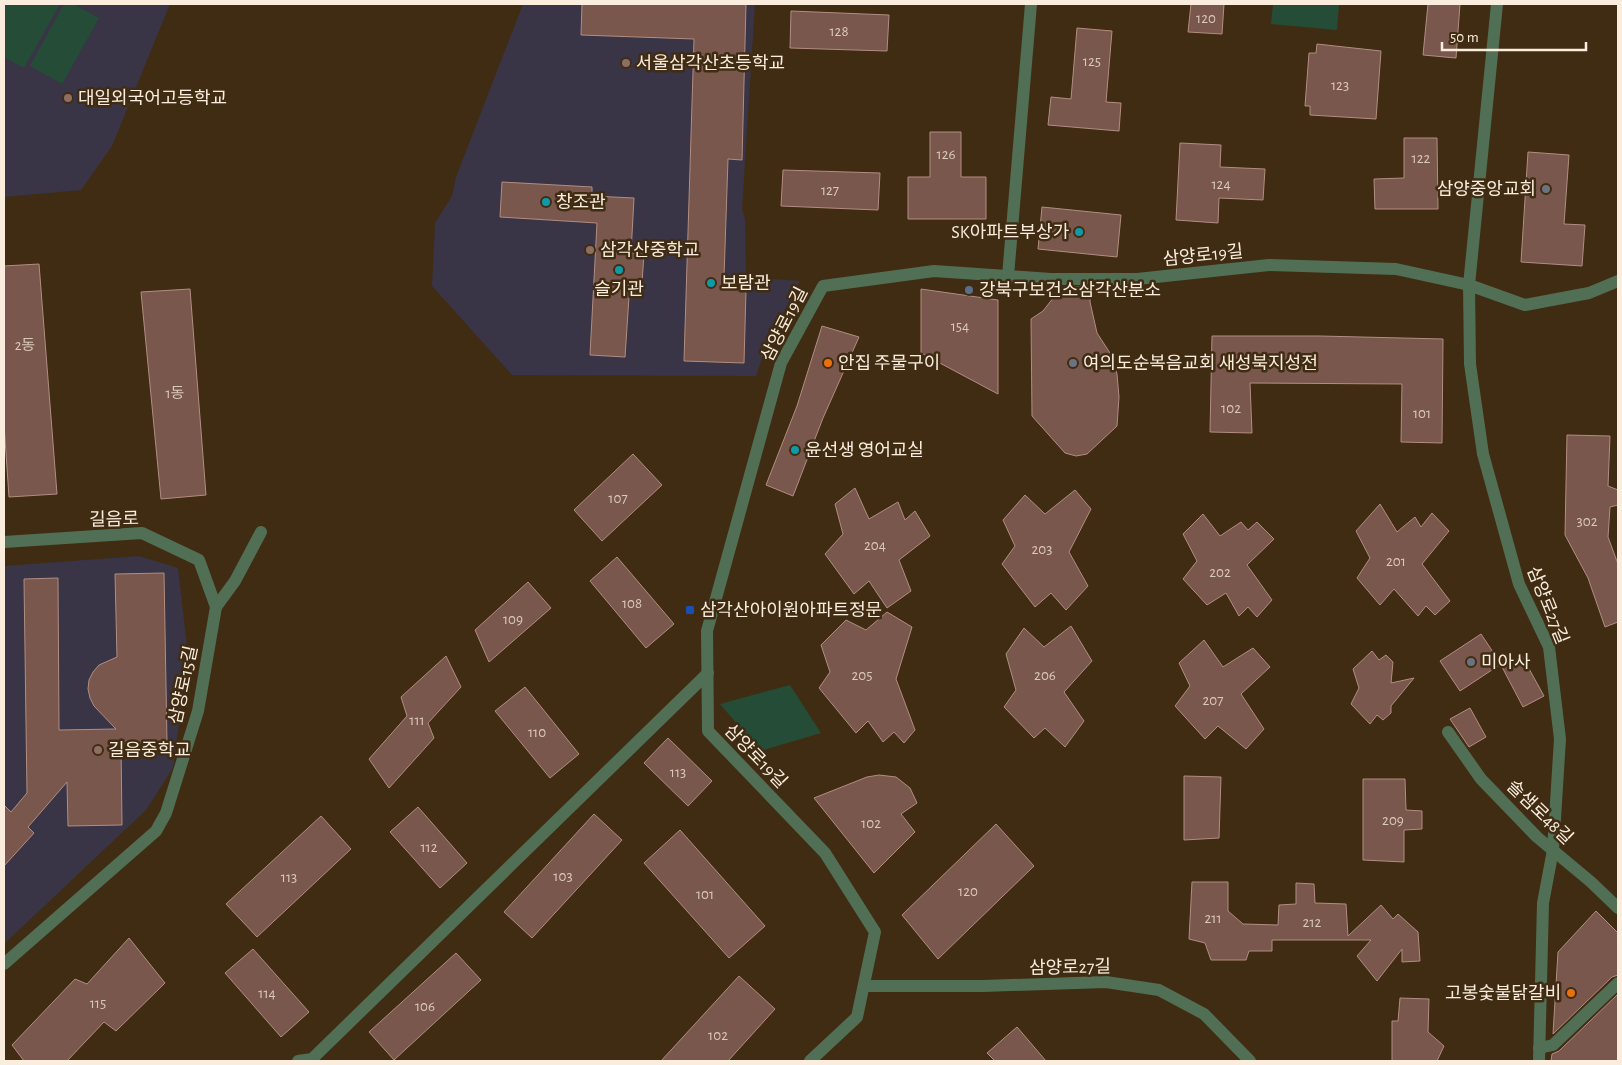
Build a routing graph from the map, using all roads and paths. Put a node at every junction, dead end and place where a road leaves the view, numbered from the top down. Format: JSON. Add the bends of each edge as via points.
{"nodes":[{"id":1,"x":1031,"y":4,"type":"edge"},
{"id":2,"x":1497,"y":4,"type":"edge"},
{"id":3,"x":1008,"y":276,"type":"junction"},
{"id":4,"x":1618,"y":281,"type":"edge"},
{"id":5,"x":1469,"y":285,"type":"junction"},
{"id":6,"x":262,"y":532,"type":"dead end"},
{"id":7,"x":4,"y":542,"type":"edge"},
{"id":8,"x":216,"y":608,"type":"junction"},
{"id":9,"x":708,"y":673,"type":"junction"},
{"id":10,"x":1448,"y":732,"type":"dead end"},
{"id":11,"x":1553,"y":850,"type":"junction"},
{"id":12,"x":1618,"y":908,"type":"edge"},
{"id":13,"x":4,"y":964,"type":"edge"},
{"id":14,"x":1618,"y":983,"type":"edge"},
{"id":15,"x":864,"y":986,"type":"junction"},
{"id":16,"x":1539,"y":1055,"type":"edge"},
{"id":17,"x":298,"y":1061,"type":"edge"},
{"id":18,"x":810,"y":1061,"type":"edge"},
{"id":19,"x":1250,"y":1061,"type":"edge"}],
"edges":[{"from":1,"to":3,"type":"street"},
{"from":2,"to":5,"type":"street","name":"삼양로27길"},
{"from":3,"to":5,"type":"street","name":"삼양로19길","via":[[1137,279],[1269,265],[1396,269]]},
{"from":3,"to":9,"type":"street","name":"삼양로19길","via":[[934,272],[823,286],[780,363],[707,632]]},
{"from":4,"to":5,"type":"street","name":"삼양로19길","via":[[1589,293],[1525,305]]},
{"from":5,"to":11,"type":"street","name":"삼양로27길","via":[[1470,364],[1483,454],[1519,584],[1549,647],[1560,739]]},
{"from":6,"to":8,"type":"street","name":"삼양로15길"},
{"from":7,"to":8,"type":"street","name":"길음로","via":[[142,533],[199,560]]},
{"from":8,"to":13,"type":"street","name":"삼양로15길","via":[[198,711],[166,813],[156,832]]},
{"from":9,"to":15,"type":"street","name":"삼양로19길","via":[[708,731],[825,852],[875,932]]},
{"from":9,"to":17,"type":"street","via":[[312,1059]]},
{"from":10,"to":11,"type":"street","name":"솔샘로48길","via":[[1481,779]]},
{"from":11,"to":12,"type":"street","name":"솔샘로48길"},
{"from":11,"to":16,"type":"street","name":"삼양로27길","via":[[1543,903]]},
{"from":14,"to":16,"type":"street"},
{"from":15,"to":18,"type":"street","name":"삼양로19길","via":[[857,1017]]},
{"from":15,"to":19,"type":"street","name":"삼양로27길","via":[[1106,982],[1159,990],[1204,1014]]}]}
